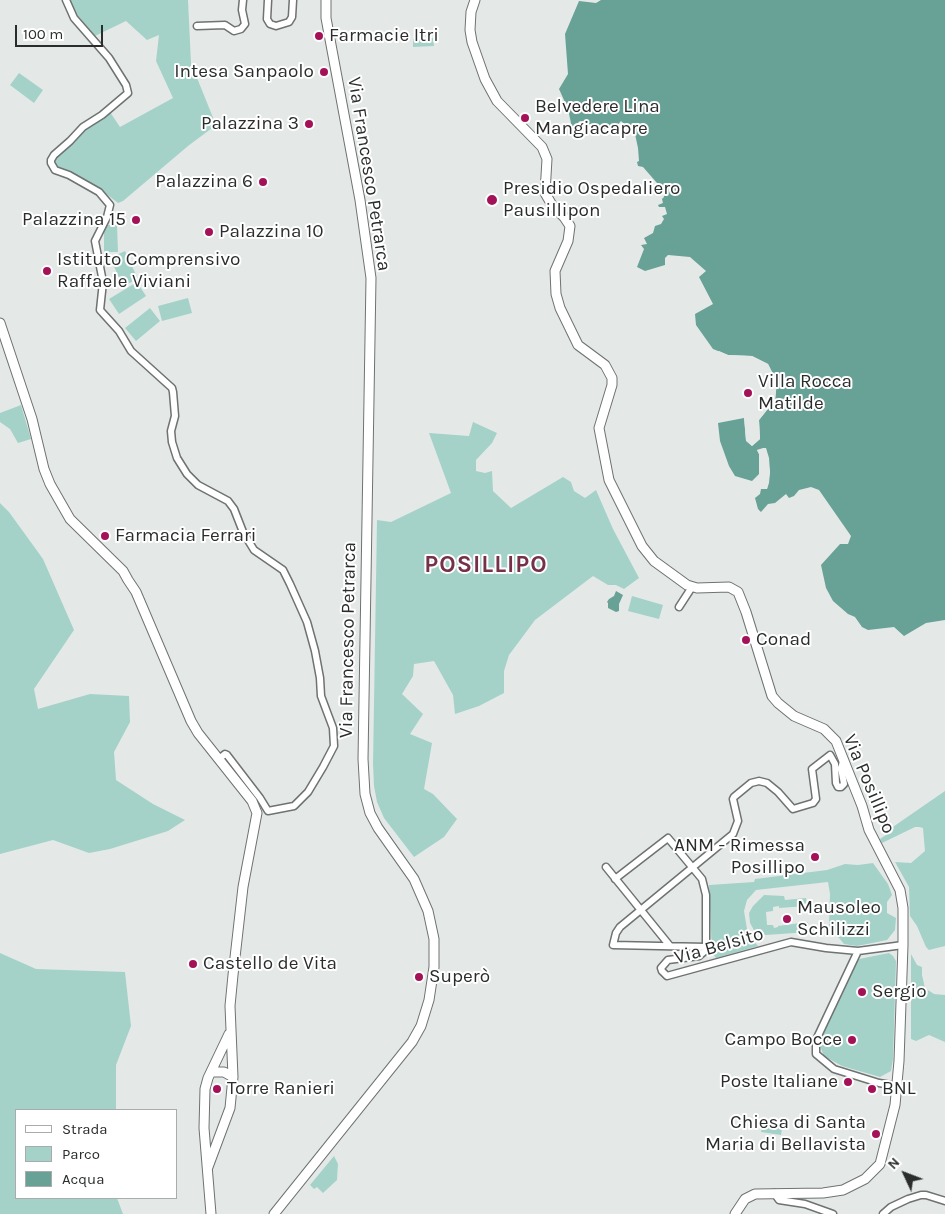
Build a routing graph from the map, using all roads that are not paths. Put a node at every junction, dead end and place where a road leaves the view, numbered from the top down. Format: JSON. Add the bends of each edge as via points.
{"nodes":[{"id":1,"x":66,"y":0,"type":"edge"},
{"id":2,"x":243,"y":0,"type":"edge"},
{"id":3,"x":268,"y":0,"type":"edge"},
{"id":4,"x":293,"y":0,"type":"edge"},
{"id":5,"x":326,"y":0,"type":"edge"},
{"id":6,"x":475,"y":0,"type":"edge"},
{"id":7,"x":197,"y":26,"type":"dead end"},
{"id":8,"x":0,"y":323,"type":"edge"},
{"id":9,"x":692,"y":587,"type":"junction"},
{"id":10,"x":679,"y":607,"type":"dead end"},
{"id":11,"x":219,"y":759,"type":"junction"},
{"id":12,"x":844,"y":759,"type":"junction"},
{"id":13,"x":606,"y":867,"type":"dead end"},
{"id":14,"x":693,"y":868,"type":"junction"},
{"id":15,"x":615,"y":879,"type":"junction"},
{"id":16,"x":640,"y":910,"type":"junction"},
{"id":17,"x":903,"y":945,"type":"junction"},
{"id":18,"x":670,"y":946,"type":"junction"},
{"id":19,"x":706,"y":948,"type":"junction"},
{"id":20,"x":858,"y":951,"type":"junction"},
{"id":21,"x":230,"y":1032,"type":"junction"},
{"id":22,"x":211,"y":1072,"type":"junction"},
{"id":23,"x":233,"y":1077,"type":"junction"},
{"id":24,"x":897,"y":1086,"type":"junction"},
{"id":25,"x":222,"y":1130,"type":"junction"},
{"id":26,"x":204,"y":1132,"type":"junction"},
{"id":27,"x":208,"y":1167,"type":"junction"},
{"id":28,"x":774,"y":1193,"type":"junction"},
{"id":29,"x":945,"y":1201,"type":"edge"},
{"id":30,"x":211,"y":1214,"type":"edge"},
{"id":31,"x":274,"y":1214,"type":"edge"},
{"id":32,"x":735,"y":1214,"type":"edge"},
{"id":33,"x":833,"y":1214,"type":"edge"},
{"id":34,"x":883,"y":1214,"type":"edge"}],
"edges":[{"from":1,"to":11,"type":"street","via":[[74,18],[109,58],[128,93],[83,127],[51,160],[55,170],[99,192],[110,205],[95,241],[103,282],[100,310],[131,351],[172,388],[175,416],[172,442],[187,474],[198,485],[228,501],[254,550],[283,570],[307,622],[321,696],[333,728],[334,746],[308,792],[294,806],[268,811],[228,755]]},
{"from":2,"to":7,"type":"street","via":[[245,24],[241,29],[234,31],[225,25]]},
{"from":3,"to":4,"type":"street","via":[[267,19],[276,26],[290,22]]},
{"from":5,"to":31,"type":"street","name":"Via Francesco Petrarca","via":[[326,18],[361,205],[370,278],[364,794],[378,828],[414,879],[426,905],[434,938],[434,967],[429,1000],[412,1042]]},
{"from":6,"to":9,"type":"street","via":[[470,30],[485,79],[502,107],[542,147],[547,159],[545,193],[570,226],[568,241],[555,271],[556,294],[578,345],[605,365],[612,378],[599,428],[609,480],[649,556]]},
{"from":8,"to":11,"type":"street","via":[[50,484],[70,519],[123,572],[136,592],[191,721]]},
{"from":9,"to":10,"type":"street"},
{"from":9,"to":12,"type":"street","name":"Via Posillipo","via":[[729,587],[738,592],[774,700],[794,716],[830,734]]},
{"from":11,"to":21,"type":"street","via":[[252,801],[257,813],[242,896]]},
{"from":12,"to":14,"type":"street","via":[[841,768],[844,784],[839,787],[836,784],[835,764],[832,756],[828,755],[811,770],[816,801],[795,809],[763,781],[752,783],[733,798],[738,821],[733,834]]},
{"from":12,"to":17,"type":"street","name":"Via Posillipo","via":[[869,830],[900,890]]},
{"from":13,"to":15,"type":"street"},
{"from":14,"to":15,"type":"street","via":[[668,838]]},
{"from":14,"to":16,"type":"street"},
{"from":14,"to":19,"type":"street","via":[[705,888]]},
{"from":15,"to":16,"type":"street"},
{"from":16,"to":18,"type":"street"},
{"from":16,"to":18,"type":"street","via":[[617,930],[613,945]]},
{"from":17,"to":20,"type":"street","name":"Via Belsito"},
{"from":17,"to":24,"type":"street","name":"Via Posillipo"},
{"from":18,"to":19,"type":"street"},
{"from":19,"to":20,"type":"street","name":"Via Belsito","via":[[702,955],[668,960],[662,965],[662,971],[670,976],[796,942]]},
{"from":20,"to":24,"type":"street","via":[[816,1040],[816,1054],[834,1069]]},
{"from":21,"to":22,"type":"street"},
{"from":21,"to":23,"type":"street"},
{"from":22,"to":23,"type":"street","via":[[224,1072]]},
{"from":22,"to":26,"type":"street","via":[[205,1090]]},
{"from":23,"to":25,"type":"street","via":[[230,1108]]},
{"from":24,"to":28,"type":"street","name":"Via Posillipo","via":[[880,1164],[871,1174],[843,1190]]},
{"from":25,"to":26,"type":"street","via":[[211,1137]]},
{"from":25,"to":27,"type":"street"},
{"from":26,"to":27,"type":"street"},
{"from":27,"to":30,"type":"street"},
{"from":28,"to":32,"type":"street","name":"Via Posillipo","via":[[749,1196]]},
{"from":28,"to":33,"type":"street","via":[[779,1200],[805,1204]]},
{"from":29,"to":34,"type":"street","via":[[921,1195],[891,1207]]}]}
